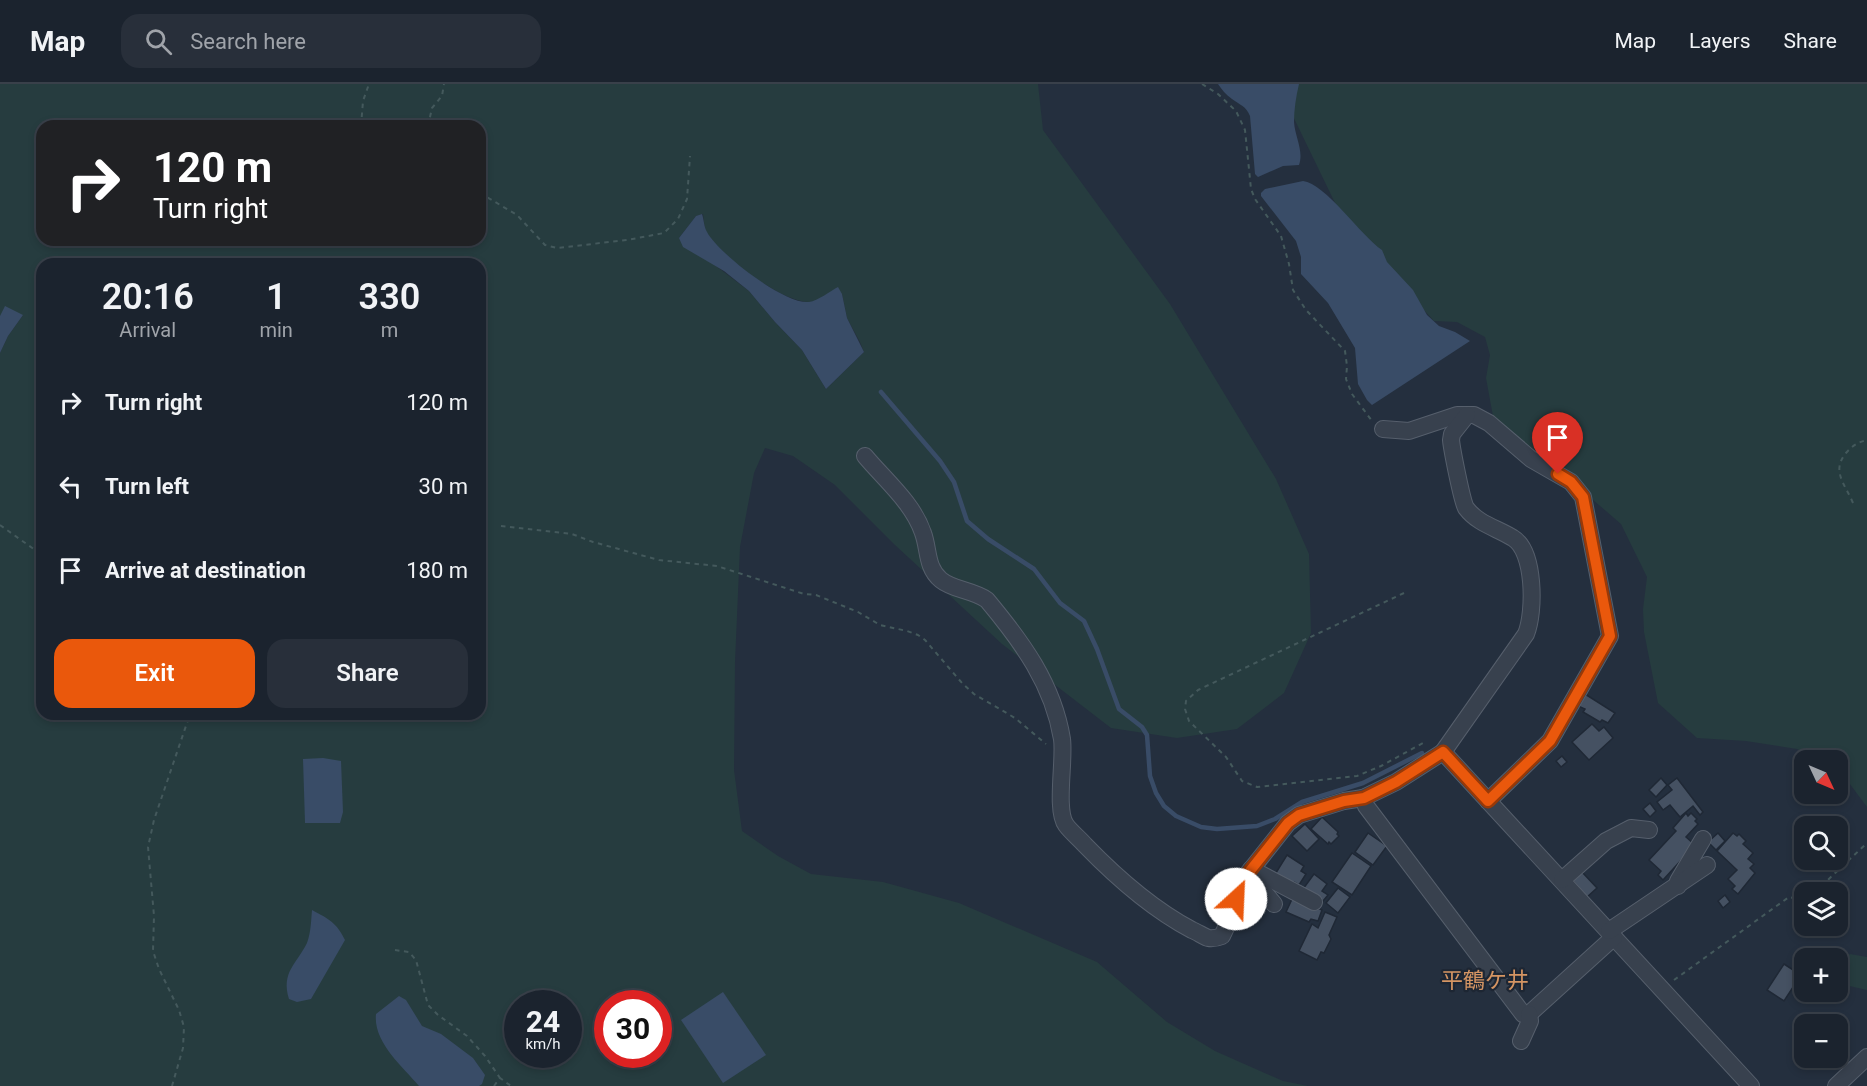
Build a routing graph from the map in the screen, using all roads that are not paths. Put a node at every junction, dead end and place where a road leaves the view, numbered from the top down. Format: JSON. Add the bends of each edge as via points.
{"nodes":[{"id":1,"x":1467,"y":415,"type":"junction"},
{"id":2,"x":1383,"y":429,"type":"road end"},
{"id":3,"x":865,"y":456,"type":"dead end"},
{"id":4,"x":1443,"y":752,"type":"junction"},
{"id":5,"x":1364,"y":798,"type":"junction"},
{"id":6,"x":1488,"y":801,"type":"junction"},
{"id":7,"x":1649,"y":830,"type":"dead end"},
{"id":8,"x":1702,"y":839,"type":"dead end"},
{"id":9,"x":1707,"y":866,"type":"dead end"},
{"id":10,"x":1250,"y":871,"type":"junction"},
{"id":11,"x":1562,"y":880,"type":"junction"},
{"id":12,"x":1678,"y":887,"type":"junction"},
{"id":13,"x":1314,"y":902,"type":"dead end"},
{"id":14,"x":1274,"y":904,"type":"dead end"},
{"id":15,"x":1611,"y":934,"type":"junction"},
{"id":16,"x":1529,"y":1014,"type":"junction"},
{"id":17,"x":1521,"y":1041,"type":"dead end"},
{"id":18,"x":1867,"y":1057,"type":"edge"},
{"id":19,"x":1751,"y":1086,"type":"edge"},
{"id":20,"x":1836,"y":1086,"type":"edge"}],
"edges":[{"from":1,"to":2,"type":"street","via":[[1409,431]]},
{"from":1,"to":4,"type":"street","via":[[1451,440],[1466,507],[1487,526],[1514,538],[1520,545],[1530,569],[1530,615],[1526,634]]},
{"from":1,"to":6,"type":"street","via":[[1489,423],[1523,454],[1581,492],[1610,636],[1550,741]]},
{"from":3,"to":10,"type":"street","via":[[913,512],[924,534],[934,572],[942,581],[981,595],[1025,647],[1055,711],[1063,755],[1064,824],[1172,919],[1207,938],[1222,936],[1242,881]]},
{"from":4,"to":5,"type":"street"},
{"from":4,"to":6,"type":"street"},
{"from":5,"to":10,"type":"street","via":[[1299,815],[1288,823]]},
{"from":5,"to":16,"type":"street","via":[[1366,806],[1523,1014]]},
{"from":6,"to":11,"type":"street"},
{"from":7,"to":11,"type":"street","via":[[1631,828],[1606,841]]},
{"from":8,"to":12,"type":"street"},
{"from":9,"to":12,"type":"street"},
{"from":10,"to":13,"type":"street"},
{"from":10,"to":14,"type":"street"},
{"from":11,"to":15,"type":"street"},
{"from":12,"to":15,"type":"street"},
{"from":15,"to":16,"type":"street"},
{"from":15,"to":19,"type":"street"},
{"from":16,"to":17,"type":"street"},
{"from":18,"to":20,"type":"street"}]}
